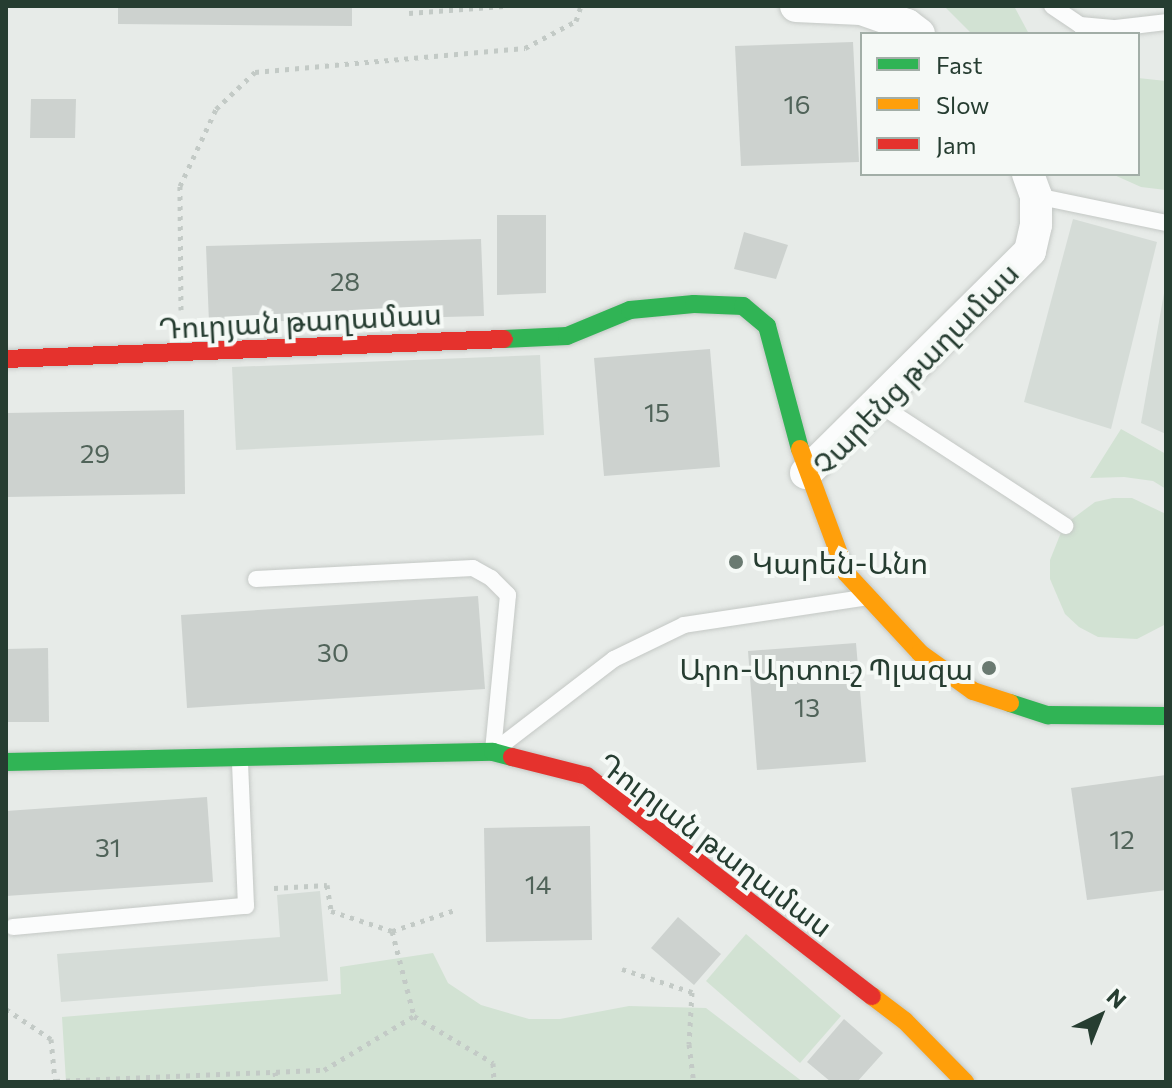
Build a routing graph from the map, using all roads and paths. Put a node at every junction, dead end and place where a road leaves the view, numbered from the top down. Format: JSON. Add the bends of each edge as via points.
{"nodes":[{"id":1,"x":504,"y":6,"type":"edge"},
{"id":2,"x":581,"y":6,"type":"edge"},
{"id":3,"x":796,"y":6,"type":"edge"},
{"id":4,"x":1052,"y":6,"type":"edge"},
{"id":5,"x":409,"y":13,"type":"dead end"},
{"id":6,"x":1166,"y":22,"type":"edge"},
{"id":7,"x":916,"y":32,"type":"edge"},
{"id":8,"x":1032,"y":185,"type":"edge"},
{"id":9,"x":1166,"y":223,"type":"edge"},
{"id":10,"x":181,"y":354,"type":"junction"},
{"id":11,"x":6,"y":359,"type":"edge"},
{"id":12,"x":877,"y":403,"type":"junction"},
{"id":13,"x":806,"y":473,"type":"junction"},
{"id":14,"x":1066,"y":526,"type":"dead end"},
{"id":15,"x":256,"y":579,"type":"dead end"},
{"id":16,"x":868,"y":597,"type":"junction"},
{"id":17,"x":1166,"y":716,"type":"edge"},
{"id":18,"x":493,"y":752,"type":"junction"},
{"id":19,"x":240,"y":758,"type":"junction"},
{"id":20,"x":6,"y":762,"type":"edge"},
{"id":21,"x":245,"y":890,"type":"junction"},
{"id":22,"x":455,"y":910,"type":"dead end"},
{"id":23,"x":13,"y":927,"type":"dead end"},
{"id":24,"x":392,"y":931,"type":"junction"},
{"id":25,"x":622,"y":969,"type":"dead end"},
{"id":26,"x":6,"y":1009,"type":"edge"},
{"id":27,"x":414,"y":1016,"type":"junction"},
{"id":28,"x":275,"y":1072,"type":"junction"},
{"id":29,"x":118,"y":1080,"type":"edge"},
{"id":30,"x":56,"y":1082,"type":"edge"},
{"id":31,"x":276,"y":1082,"type":"edge"},
{"id":32,"x":494,"y":1082,"type":"edge"},
{"id":33,"x":694,"y":1082,"type":"edge"},
{"id":34,"x":965,"y":1082,"type":"edge"}],
"edges":[{"from":1,"to":5,"type":"path"},
{"from":2,"to":10,"type":"path","via":[[576,21],[525,48],[255,72],[216,109],[180,186]]},
{"from":3,"to":7,"type":"street","via":[[861,9]]},
{"from":4,"to":6,"type":"lane","via":[[1080,25],[1116,28]]},
{"from":8,"to":9,"type":"lane"},
{"from":8,"to":12,"type":"street","name":"Չարենց թաղամաս","via":[[1036,225],[1030,251]]},
{"from":10,"to":11,"type":"street","name":"Դուրյան թաղամաս"},
{"from":10,"to":13,"type":"street","name":"Դուրյան թաղամաս","via":[[567,336],[630,310],[743,306],[767,326]]},
{"from":12,"to":13,"type":"street","name":"Չարենց թաղամաս"},
{"from":12,"to":14,"type":"lane"},
{"from":13,"to":16,"type":"street","name":"Չարենց թաղամաս","via":[[846,573]]},
{"from":15,"to":18,"type":"lane","via":[[473,568],[491,578],[508,595]]},
{"from":16,"to":17,"type":"street","name":"Չարենց թաղամաս","via":[[920,653],[973,691],[1048,715]]},
{"from":16,"to":18,"type":"lane","via":[[684,625],[614,659]]},
{"from":18,"to":19,"type":"street","name":"Դուրյան թաղամաս"},
{"from":18,"to":34,"type":"street","name":"Դուրյան թաղամաս","via":[[587,776],[905,1021]]},
{"from":19,"to":20,"type":"street","name":"Դուրյան թաղամաս"},
{"from":19,"to":21,"type":"lane"},
{"from":21,"to":23,"type":"lane","via":[[246,906]]},
{"from":21,"to":24,"type":"path","via":[[327,885],[331,911]]},
{"from":22,"to":24,"type":"path"},
{"from":24,"to":27,"type":"path"},
{"from":25,"to":33,"type":"path","via":[[692,992],[689,1044]]},
{"from":26,"to":30,"type":"path","via":[[51,1039]]},
{"from":27,"to":28,"type":"path","via":[[324,1070]]},
{"from":27,"to":32,"type":"path","via":[[493,1063]]},
{"from":28,"to":29,"type":"path"},
{"from":28,"to":31,"type":"path"},
{"from":29,"to":30,"type":"path"}]}
